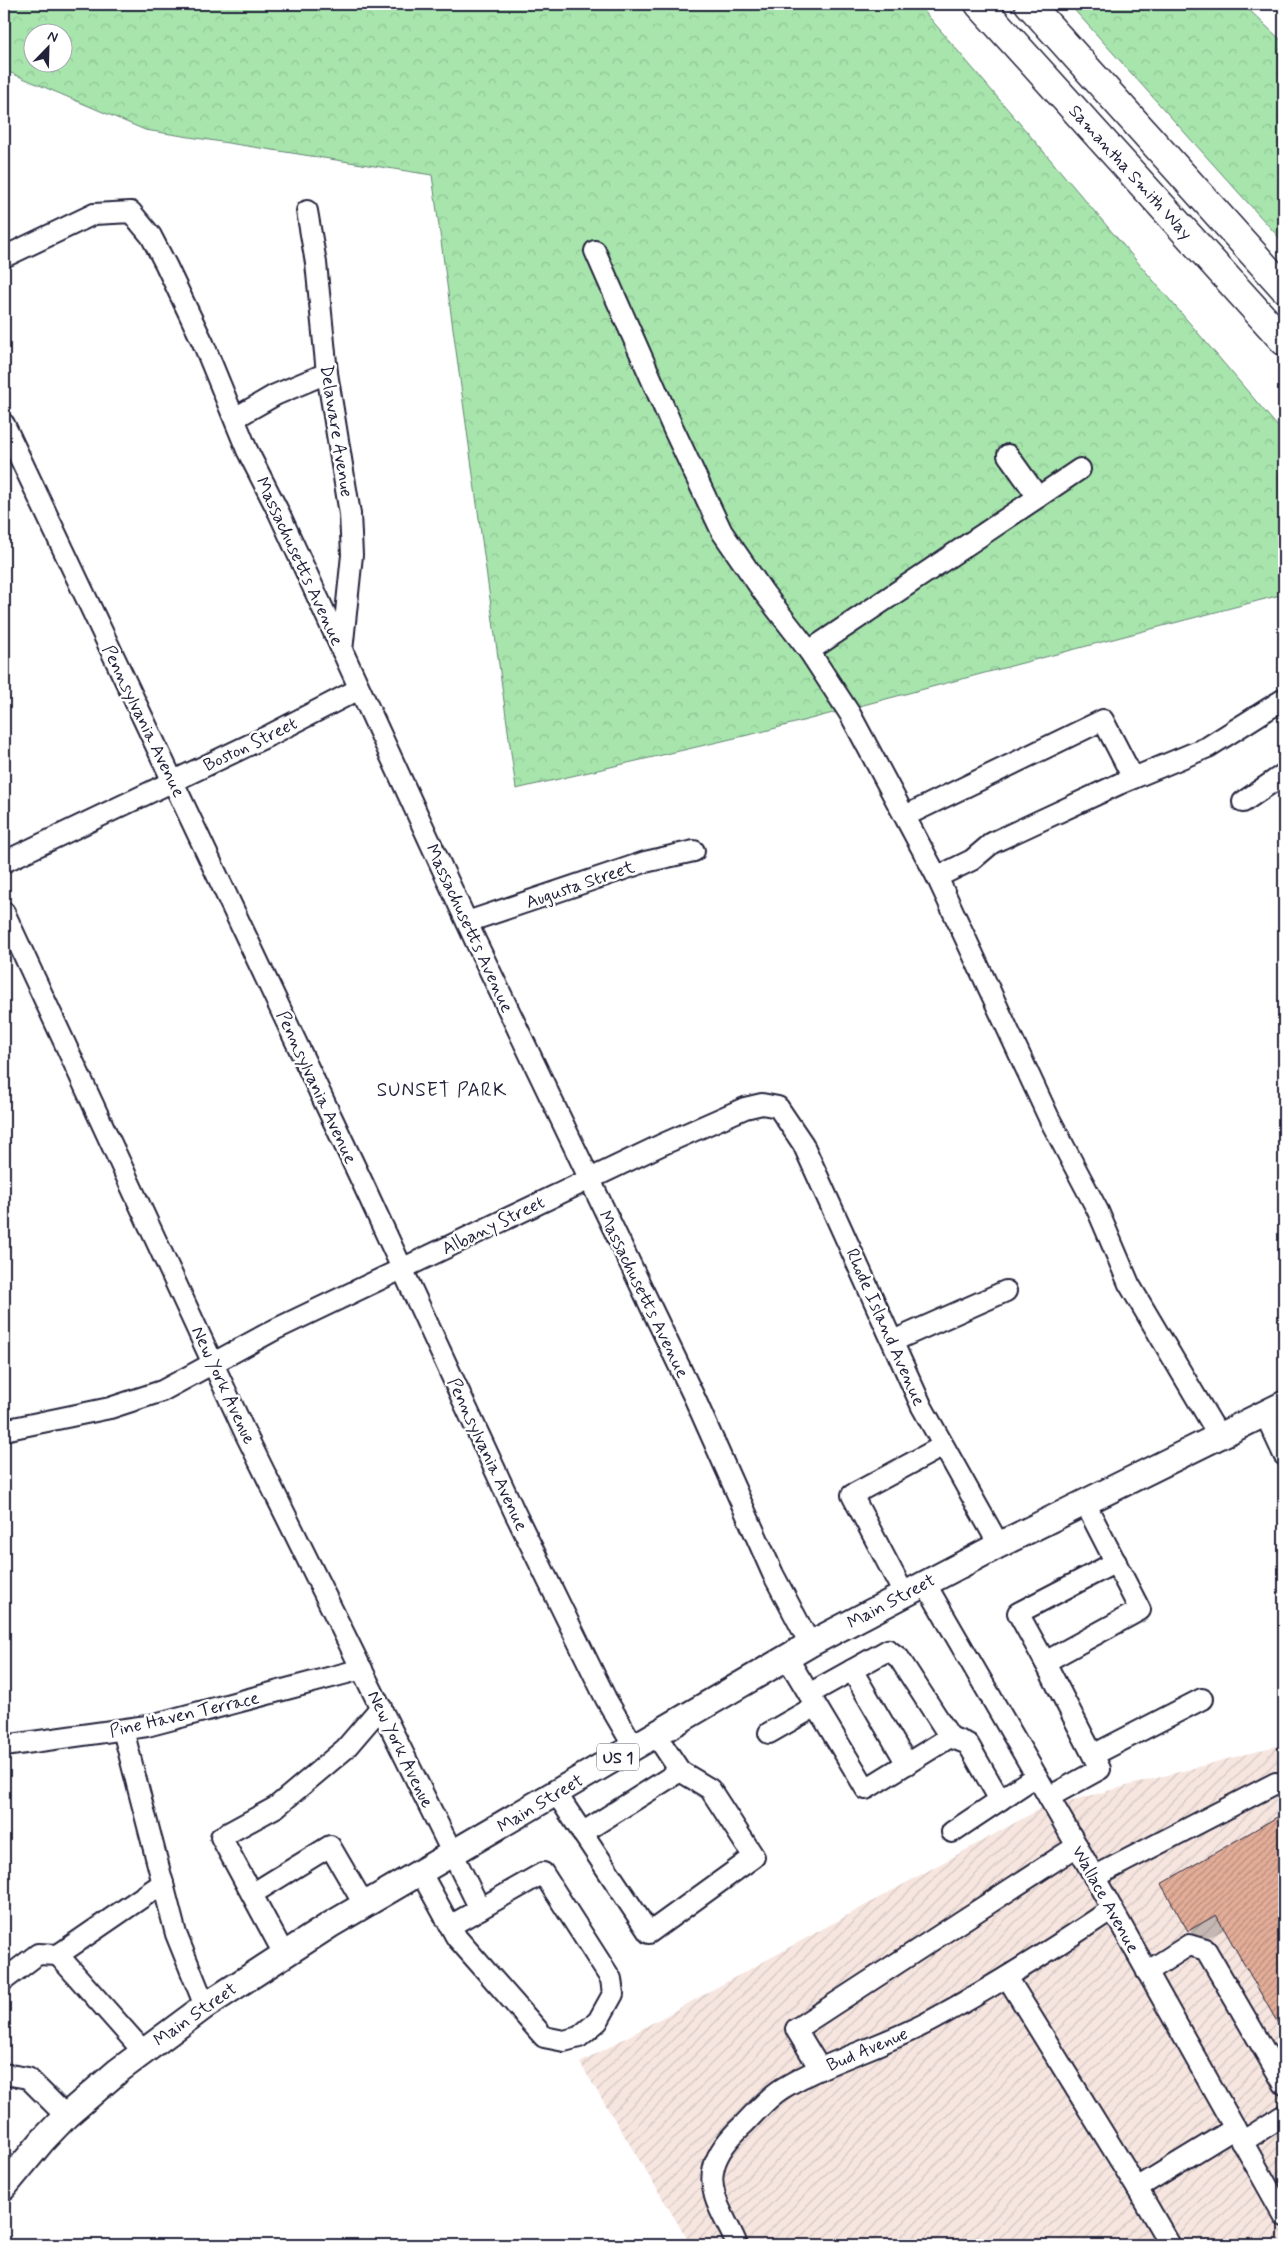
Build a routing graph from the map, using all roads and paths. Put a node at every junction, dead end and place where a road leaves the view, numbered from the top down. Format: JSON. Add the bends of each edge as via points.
{"nodes":[{"id":1,"x":978,"y":4,"type":"edge"},
{"id":2,"x":1029,"y":4,"type":"edge"},
{"id":3,"x":308,"y":211,"type":"dead end"},
{"id":4,"x":595,"y":251,"type":"dead end"},
{"id":5,"x":4,"y":257,"type":"edge"},
{"id":6,"x":1284,"y":288,"type":"edge"},
{"id":7,"x":1284,"y":341,"type":"edge"},
{"id":8,"x":327,"y":373,"type":"junction"},
{"id":9,"x":235,"y":418,"type":"junction"},
{"id":10,"x":4,"y":424,"type":"edge"},
{"id":11,"x":1008,"y":455,"type":"dead end"},
{"id":12,"x":1080,"y":468,"type":"dead end"},
{"id":13,"x":1038,"y":497,"type":"junction"},
{"id":14,"x":342,"y":651,"type":"junction"},
{"id":15,"x":809,"y":651,"type":"junction"},
{"id":16,"x":359,"y":689,"type":"junction"},
{"id":17,"x":1284,"y":699,"type":"edge"},
{"id":18,"x":1284,"y":774,"type":"edge"},
{"id":19,"x":1133,"y":778,"type":"junction"},
{"id":20,"x":174,"y":782,"type":"junction"},
{"id":21,"x":1243,"y":802,"type":"dead end"},
{"id":22,"x":905,"y":816,"type":"junction"},
{"id":23,"x":694,"y":851,"type":"dead end"},
{"id":24,"x":4,"y":862,"type":"edge"},
{"id":25,"x":937,"y":877,"type":"junction"},
{"id":26,"x":4,"y":912,"type":"edge"},
{"id":27,"x":467,"y":922,"type":"junction"},
{"id":28,"x":778,"y":1107,"type":"joint"},
{"id":29,"x":589,"y":1179,"type":"junction"},
{"id":30,"x":401,"y":1269,"type":"junction"},
{"id":31,"x":1006,"y":1292,"type":"dead end"},
{"id":32,"x":893,"y":1341,"type":"junction"},
{"id":33,"x":213,"y":1362,"type":"junction"},
{"id":34,"x":1275,"y":1409,"type":"edge"},
{"id":35,"x":4,"y":1430,"type":"edge"},
{"id":36,"x":1219,"y":1436,"type":"junction"},
{"id":37,"x":944,"y":1446,"type":"junction"},
{"id":38,"x":1284,"y":1455,"type":"edge"},
{"id":39,"x":1086,"y":1503,"type":"junction"},
{"id":40,"x":998,"y":1545,"type":"junction"},
{"id":41,"x":1116,"y":1562,"type":"junction"},
{"id":42,"x":915,"y":1588,"type":"junction"},
{"id":43,"x":810,"y":1644,"type":"junction"},
{"id":44,"x":788,"y":1659,"type":"junction"},
{"id":45,"x":1045,"y":1662,"type":"junction"},
{"id":46,"x":362,"y":1669,"type":"junction"},
{"id":47,"x":852,"y":1670,"type":"junction"},
{"id":48,"x":1202,"y":1699,"type":"dead end"},
{"id":49,"x":813,"y":1700,"type":"junction"},
{"id":50,"x":381,"y":1707,"type":"junction"},
{"id":51,"x":123,"y":1730,"type":"junction"},
{"id":52,"x":769,"y":1733,"type":"dead end"},
{"id":53,"x":656,"y":1735,"type":"junction"},
{"id":54,"x":950,"y":1736,"type":"junction"},
{"id":55,"x":4,"y":1746,"type":"edge"},
{"id":56,"x":634,"y":1747,"type":"junction"},
{"id":57,"x":1094,"y":1754,"type":"junction"},
{"id":58,"x":907,"y":1764,"type":"junction"},
{"id":59,"x":680,"y":1771,"type":"junction"},
{"id":60,"x":1036,"y":1776,"type":"junction"},
{"id":61,"x":1276,"y":1783,"type":"dead end"},
{"id":62,"x":556,"y":1794,"type":"junction"},
{"id":63,"x":1049,"y":1797,"type":"junction"},
{"id":64,"x":1000,"y":1800,"type":"junction"},
{"id":65,"x":952,"y":1832,"type":"dead end"},
{"id":66,"x":582,"y":1833,"type":"junction"},
{"id":67,"x":1077,"y":1846,"type":"junction"},
{"id":68,"x":452,"y":1855,"type":"junction"},
{"id":69,"x":420,"y":1873,"type":"junction"},
{"id":70,"x":1094,"y":1877,"type":"junction"},
{"id":71,"x":163,"y":1883,"type":"junction"},
{"id":72,"x":252,"y":1894,"type":"junction"},
{"id":73,"x":365,"y":1906,"type":"junction"},
{"id":74,"x":480,"y":1909,"type":"junction"},
{"id":75,"x":1112,"y":1909,"type":"junction"},
{"id":76,"x":452,"y":1930,"type":"junction"},
{"id":77,"x":284,"y":1954,"type":"junction"},
{"id":78,"x":58,"y":1955,"type":"junction"},
{"id":79,"x":1147,"y":1972,"type":"junction"},
{"id":80,"x":1007,"y":1976,"type":"junction"},
{"id":81,"x":4,"y":1980,"type":"edge"},
{"id":82,"x":205,"y":2006,"type":"junction"},
{"id":83,"x":143,"y":2051,"type":"junction"},
{"id":84,"x":820,"y":2069,"type":"junction"},
{"id":85,"x":4,"y":2074,"type":"edge"},
{"id":86,"x":1284,"y":2084,"type":"edge"},
{"id":87,"x":1284,"y":2115,"type":"edge"},
{"id":88,"x":66,"y":2116,"type":"junction"},
{"id":89,"x":1238,"y":2135,"type":"junction"},
{"id":90,"x":6,"y":2178,"type":"edge"},
{"id":91,"x":1137,"y":2188,"type":"junction"},
{"id":92,"x":1284,"y":2216,"type":"edge"},
{"id":93,"x":737,"y":2245,"type":"edge"},
{"id":94,"x":1170,"y":2245,"type":"edge"}],
"edges":[{"from":1,"to":7,"type":"highway","name":"Samantha Smith Way"},
{"from":2,"to":6,"type":"highway","name":"Samantha Smith Way"},
{"from":3,"to":8,"type":"street","name":"Delaware Avenue"},
{"from":4,"to":15,"type":"street","via":[[722,532]]},
{"from":5,"to":9,"type":"street","name":"Massachusetts Avenue","via":[[94,214],[131,212],[151,236],[166,265]]},
{"from":8,"to":9,"type":"street","via":[[275,395]]},
{"from":8,"to":14,"type":"street","name":"Delaware Avenue","via":[[350,514],[352,555]]},
{"from":9,"to":14,"type":"street","name":"Massachusetts Avenue"},
{"from":10,"to":20,"type":"street","name":"Pennsylvania Avenue"},
{"from":11,"to":13,"type":"street"},
{"from":12,"to":13,"type":"street"},
{"from":13,"to":15,"type":"street"},
{"from":14,"to":16,"type":"street","name":"Massachusetts Avenue"},
{"from":15,"to":22,"type":"street","via":[[850,714]]},
{"from":16,"to":20,"type":"street","name":"Boston Street"},
{"from":16,"to":27,"type":"street","name":"Massachusetts Avenue"},
{"from":17,"to":19,"type":"street","via":[[1208,747]]},
{"from":18,"to":21,"type":"street"},
{"from":19,"to":22,"type":"street","via":[[1103,720]]},
{"from":19,"to":25,"type":"street","via":[[992,843],[972,860]]},
{"from":20,"to":24,"type":"street","name":"Boston Street"},
{"from":20,"to":30,"type":"street","name":"Pennsylvania Avenue"},
{"from":22,"to":25,"type":"street"},
{"from":23,"to":27,"type":"street","name":"Augusta Street","via":[[645,862]]},
{"from":25,"to":36,"type":"street","via":[[1049,1118],[1098,1211],[1129,1284]]},
{"from":26,"to":33,"type":"street","name":"New York Avenue"},
{"from":27,"to":29,"type":"street","name":"Massachusetts Avenue"},
{"from":28,"to":29,"type":"street","name":"Albany Street","via":[[762,1104],[745,1108]]},
{"from":28,"to":32,"type":"street","name":"Rhode Island Avenue","via":[[803,1144]]},
{"from":29,"to":30,"type":"street","name":"Albany Street"},
{"from":29,"to":43,"type":"street","name":"Massachusetts Avenue","via":[[695,1399],[773,1574]]},
{"from":30,"to":33,"type":"street","name":"Albany Street","via":[[276,1328]]},
{"from":30,"to":56,"type":"street","name":"Pennsylvania Avenue","via":[[515,1513],[606,1699]]},
{"from":31,"to":32,"type":"street"},
{"from":32,"to":37,"type":"street","name":"Rhode Island Avenue","via":[[922,1407]]},
{"from":33,"to":35,"type":"street","name":"Albany Street","via":[[162,1391],[110,1408]]},
{"from":33,"to":46,"type":"street","name":"New York Avenue"},
{"from":34,"to":36,"type":"main road","name":"Main Street","number":"US 1"},
{"from":34,"to":38,"type":"street"},
{"from":36,"to":39,"type":"main road","name":"Main Street","number":"US 1"},
{"from":37,"to":40,"type":"street","name":"Rhode Island Avenue"},
{"from":37,"to":42,"type":"street","name":"Wallace Avenue","via":[[852,1495]]},
{"from":39,"to":40,"type":"main road","name":"Main Street","number":"US 1"},
{"from":39,"to":41,"type":"street"},
{"from":40,"to":42,"type":"main road","name":"Main Street","number":"US 1"},
{"from":41,"to":45,"type":"street","via":[[1140,1610]]},
{"from":41,"to":45,"type":"street","via":[[1018,1613]]},
{"from":42,"to":43,"type":"main road","name":"Main Street","number":"US 1"},
{"from":42,"to":60,"type":"street","name":"Wallace Avenue"},
{"from":43,"to":44,"type":"main road","name":"Main Street","number":"US 1"},
{"from":44,"to":49,"type":"street"},
{"from":44,"to":53,"type":"main road","name":"Main Street","number":"US 1"},
{"from":45,"to":57,"type":"street"},
{"from":46,"to":50,"type":"street","name":"New York Avenue"},
{"from":46,"to":51,"type":"street","name":"Pine Haven Terrace"},
{"from":47,"to":49,"type":"street"},
{"from":47,"to":54,"type":"street","via":[[888,1650],[900,1658]]},
{"from":47,"to":58,"type":"street"},
{"from":48,"to":57,"type":"street"},
{"from":49,"to":52,"type":"street"},
{"from":49,"to":58,"type":"street","via":[[866,1789]]},
{"from":50,"to":68,"type":"street","name":"New York Avenue"},
{"from":50,"to":72,"type":"street","via":[[345,1750],[276,1807],[221,1838]]},
{"from":51,"to":55,"type":"street","name":"Pine Haven Terrace"},
{"from":51,"to":71,"type":"street"},
{"from":53,"to":56,"type":"main road","name":"Main Street","number":"US 1"},
{"from":53,"to":59,"type":"street"},
{"from":54,"to":58,"type":"street"},
{"from":54,"to":64,"type":"street","via":[[968,1744]]},
{"from":56,"to":62,"type":"main road","name":"Main Street","number":"US 1"},
{"from":57,"to":63,"type":"street","via":[[1100,1769]]},
{"from":59,"to":66,"type":"street"},
{"from":59,"to":66,"type":"street","via":[[710,1790],[754,1858],[649,1933]]},
{"from":60,"to":63,"type":"street","name":"Wallace Avenue"},
{"from":60,"to":64,"type":"street"},
{"from":61,"to":70,"type":"street"},
{"from":62,"to":66,"type":"street"},
{"from":62,"to":68,"type":"main road","name":"Main Street","number":"US 1"},
{"from":63,"to":67,"type":"street","name":"Wallace Avenue"},
{"from":64,"to":65,"type":"street"},
{"from":67,"to":70,"type":"street","name":"Wallace Avenue"},
{"from":67,"to":84,"type":"street","via":[[796,2029]]},
{"from":68,"to":69,"type":"main road","name":"Main Street","number":"US 1"},
{"from":68,"to":74,"type":"street","name":"New York Avenue"},
{"from":69,"to":73,"type":"main road","name":"Main Street","number":"US 1"},
{"from":69,"to":76,"type":"street"},
{"from":70,"to":75,"type":"street","name":"Wallace Avenue"},
{"from":71,"to":78,"type":"street"},
{"from":71,"to":82,"type":"street","via":[[176,1934]]},
{"from":72,"to":73,"type":"street","via":[[330,1846]]},
{"from":72,"to":77,"type":"street"},
{"from":73,"to":77,"type":"main road","name":"Main Street","number":"US 1"},
{"from":74,"to":76,"type":"street"},
{"from":74,"to":76,"type":"street","via":[[544,1873],[611,1979],[612,1994],[598,2021],[579,2037],[564,2041],[544,2036]]},
{"from":75,"to":79,"type":"street","name":"Wallace Avenue"},
{"from":75,"to":80,"type":"street","name":"Bud Avenue"},
{"from":77,"to":82,"type":"main road","name":"Main Street","number":"US 1"},
{"from":78,"to":81,"type":"street","via":[[38,1954]]},
{"from":78,"to":83,"type":"street"},
{"from":79,"to":86,"type":"street","via":[[1189,1945],[1206,1950]]},
{"from":79,"to":89,"type":"street","name":"Wallace Avenue"},
{"from":80,"to":84,"type":"street","name":"Bud Avenue","via":[[934,2019]]},
{"from":80,"to":91,"type":"street"},
{"from":82,"to":83,"type":"main road","name":"Main Street","number":"US 1"},
{"from":83,"to":88,"type":"main road","name":"Main Street","number":"US 1"},
{"from":84,"to":93,"type":"street","name":"Bud Avenue","via":[[781,2089],[766,2102],[723,2148],[714,2167],[712,2189]]},
{"from":85,"to":88,"type":"street","via":[[28,2078]]},
{"from":87,"to":89,"type":"street"},
{"from":88,"to":90,"type":"main road","name":"Main Street","number":"US 1"},
{"from":89,"to":91,"type":"street"},
{"from":89,"to":92,"type":"street","name":"Wallace Avenue"},
{"from":91,"to":94,"type":"street"}]}
